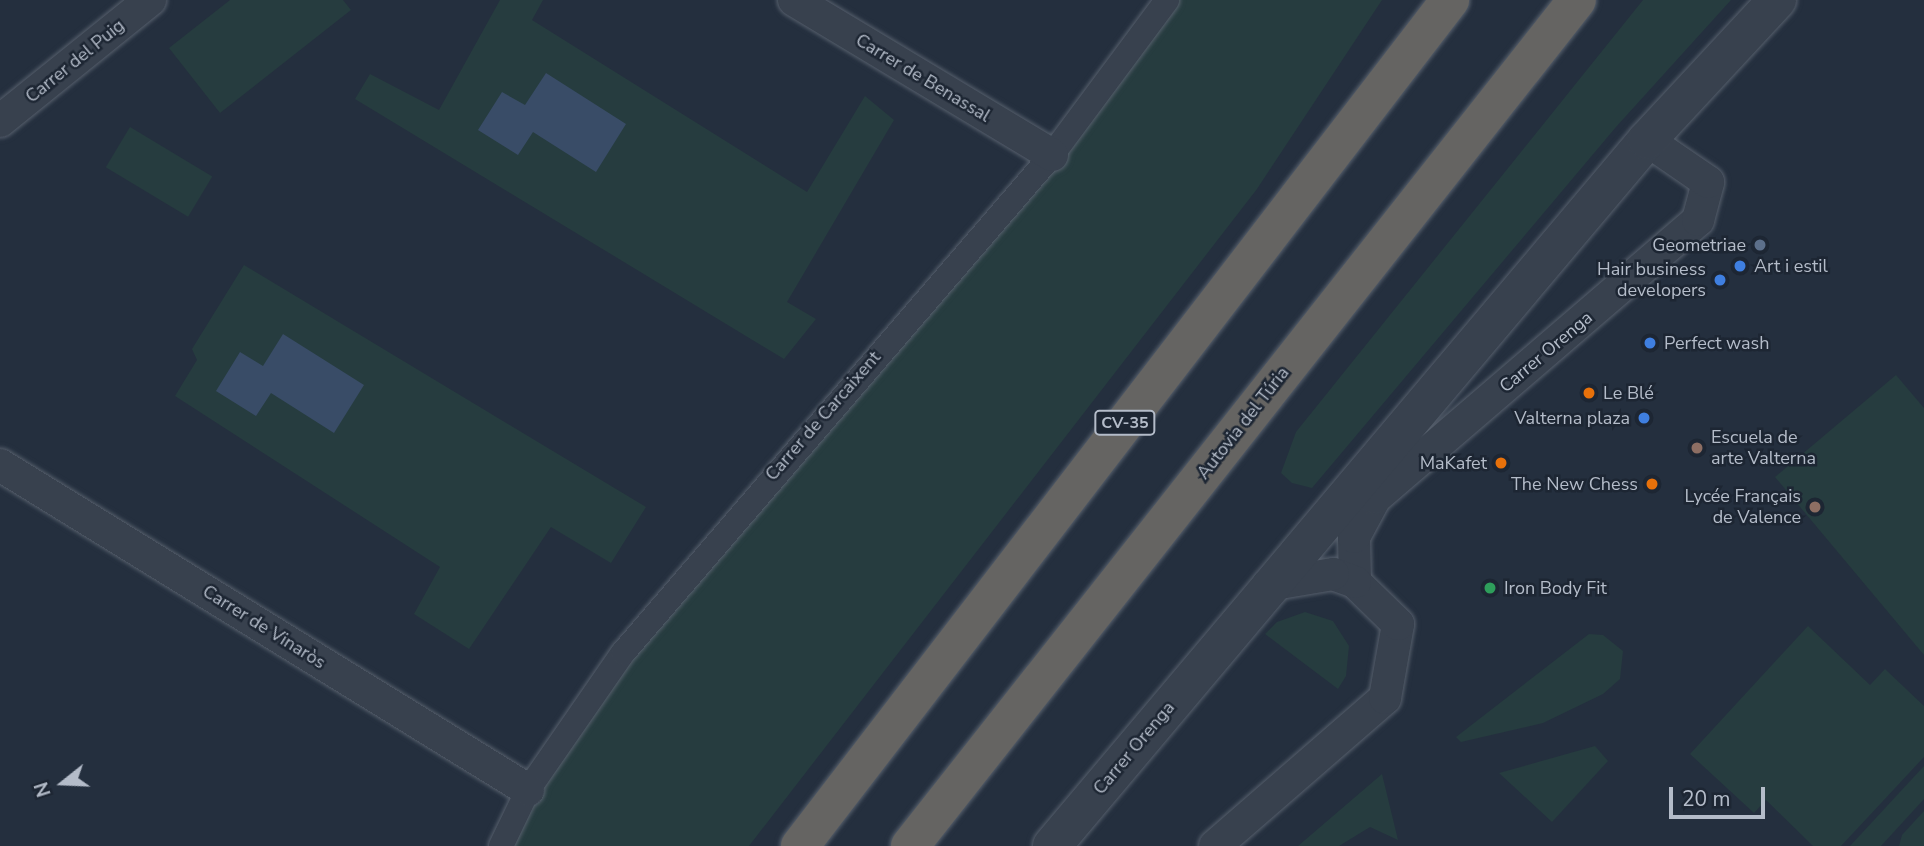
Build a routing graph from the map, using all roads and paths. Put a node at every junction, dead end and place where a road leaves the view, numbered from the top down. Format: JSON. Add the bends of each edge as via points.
{"nodes":[{"id":1,"x":150,"y":0,"type":"edge"},
{"id":2,"x":794,"y":0,"type":"edge"},
{"id":3,"x":1167,"y":0,"type":"edge"},
{"id":4,"x":1450,"y":0,"type":"edge"},
{"id":5,"x":1577,"y":0,"type":"edge"},
{"id":6,"x":1777,"y":0,"type":"edge"},
{"id":7,"x":0,"y":121,"type":"edge"},
{"id":8,"x":1647,"y":140,"type":"junction"},
{"id":9,"x":1052,"y":155,"type":"junction"},
{"id":10,"x":0,"y":465,"type":"edge"},
{"id":11,"x":1355,"y":582,"type":"junction"},
{"id":12,"x":1268,"y":585,"type":"junction"},
{"id":13,"x":528,"y":790,"type":"junction"},
{"id":14,"x":501,"y":846,"type":"edge"},
{"id":15,"x":800,"y":846,"type":"edge"},
{"id":16,"x":910,"y":846,"type":"edge"},
{"id":17,"x":1052,"y":846,"type":"edge"},
{"id":18,"x":1215,"y":846,"type":"edge"}],
"edges":[{"from":1,"to":7,"type":"street","name":"Carrer del Puig"},
{"from":2,"to":9,"type":"street","name":"Carrer de Benassal"},
{"from":3,"to":9,"type":"street","name":"Carrer de Carcaixent"},
{"from":4,"to":15,"type":"highway","number":"CV-35"},
{"from":5,"to":16,"type":"highway","name":"Autovia del Túria"},
{"from":6,"to":8,"type":"street","name":"Carrer Orenga"},
{"from":8,"to":11,"type":"street","name":"Carrer Orenga","via":[[1708,182],[1698,220],[1375,498],[1354,537]]},
{"from":8,"to":12,"type":"street","name":"Carrer Orenga"},
{"from":9,"to":13,"type":"street","name":"Carrer de Carcaixent","via":[[623,653]]},
{"from":10,"to":13,"type":"street","name":"Carrer de Vinaròs"},
{"from":11,"to":12,"type":"street","via":[[1333,574]]},
{"from":11,"to":18,"type":"street","via":[[1398,624],[1385,698]]},
{"from":12,"to":17,"type":"street","name":"Carrer Orenga"},
{"from":13,"to":14,"type":"street","name":"Carrer de Carcaixent"}]}
